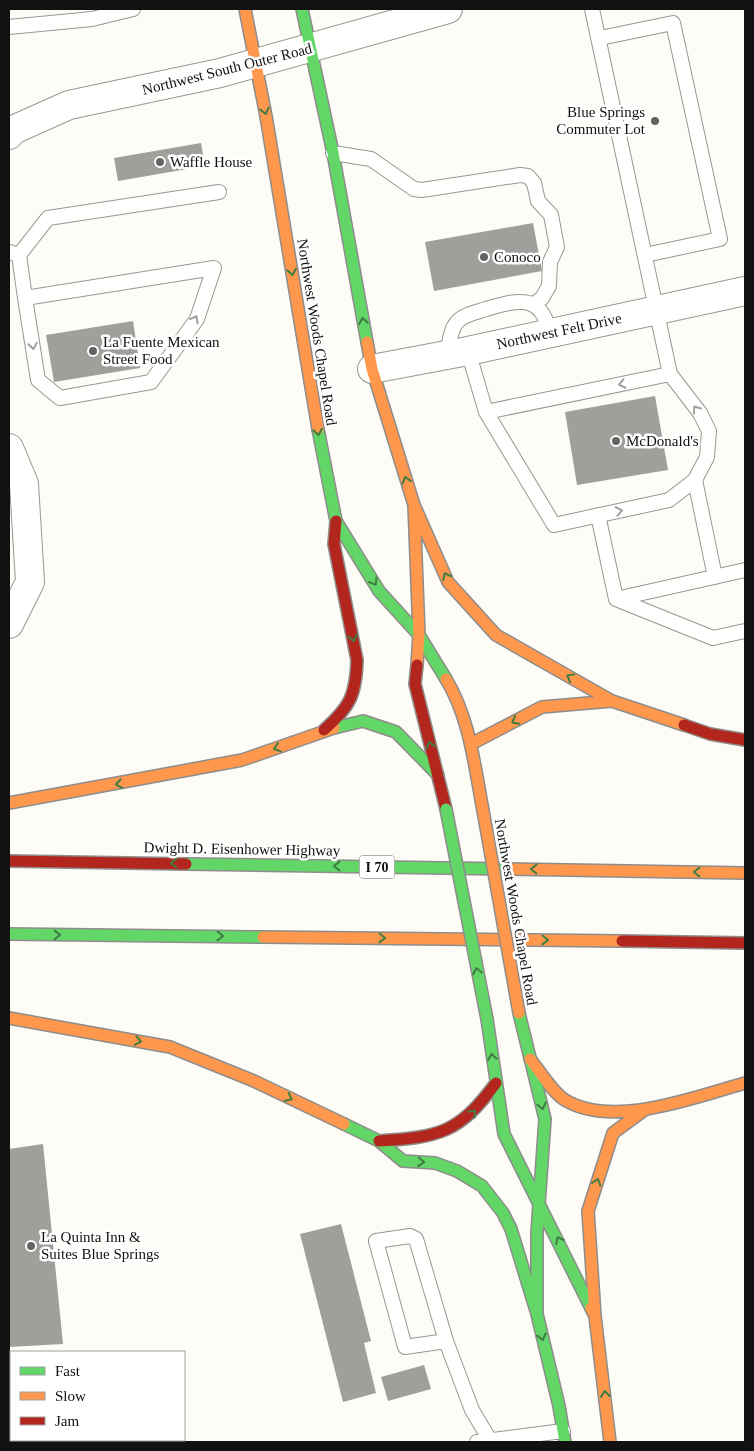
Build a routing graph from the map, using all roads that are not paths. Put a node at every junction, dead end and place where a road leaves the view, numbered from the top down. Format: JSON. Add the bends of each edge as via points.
{"nodes":[{"id":1,"x":133,"y":9,"type":"edge"},
{"id":2,"x":245,"y":9,"type":"edge"},
{"id":3,"x":302,"y":9,"type":"edge"},
{"id":4,"x":448,"y":9,"type":"edge"},
{"id":5,"x":592,"y":9,"type":"edge"},
{"id":6,"x":9,"y":27,"type":"edge"},
{"id":7,"x":600,"y":38,"type":"junction"},
{"id":8,"x":311,"y":49,"type":"junction"},
{"id":9,"x":254,"y":64,"type":"junction"},
{"id":10,"x":10,"y":131,"type":"edge"},
{"id":11,"x":333,"y":152,"type":"junction"},
{"id":12,"x":219,"y":192,"type":"dead end"},
{"id":13,"x":14,"y":254,"type":"edge"},
{"id":14,"x":645,"y":255,"type":"junction"},
{"id":15,"x":745,"y":291,"type":"edge"},
{"id":16,"x":25,"y":298,"type":"junction"},
{"id":17,"x":534,"y":304,"type":"junction"},
{"id":18,"x":657,"y":310,"type":"junction"},
{"id":19,"x":549,"y":332,"type":"junction"},
{"id":20,"x":458,"y":353,"type":"junction"},
{"id":21,"x":372,"y":369,"type":"junction"},
{"id":22,"x":670,"y":374,"type":"junction"},
{"id":23,"x":486,"y":412,"type":"junction"},
{"id":24,"x":9,"y":448,"type":"edge"},
{"id":25,"x":695,"y":480,"type":"junction"},
{"id":26,"x":414,"y":505,"type":"junction"},
{"id":27,"x":598,"y":515,"type":"junction"},
{"id":28,"x":336,"y":521,"type":"junction"},
{"id":29,"x":745,"y":570,"type":"edge"},
{"id":30,"x":715,"y":577,"type":"junction"},
{"id":31,"x":616,"y":599,"type":"junction"},
{"id":32,"x":9,"y":624,"type":"edge"},
{"id":33,"x":745,"y":631,"type":"edge"},
{"id":34,"x":419,"y":635,"type":"junction"},
{"id":35,"x":612,"y":701,"type":"junction"},
{"id":36,"x":323,"y":731,"type":"junction"},
{"id":37,"x":745,"y":740,"type":"edge"},
{"id":38,"x":471,"y":744,"type":"junction"},
{"id":39,"x":438,"y":775,"type":"junction"},
{"id":40,"x":9,"y":803,"type":"edge"},
{"id":41,"x":9,"y":861,"type":"edge"},
{"id":42,"x":745,"y":872,"type":"edge"},
{"id":43,"x":9,"y":934,"type":"edge"},
{"id":44,"x":745,"y":943,"type":"edge"},
{"id":45,"x":9,"y":1018,"type":"edge"},
{"id":46,"x":530,"y":1059,"type":"junction"},
{"id":47,"x":496,"y":1083,"type":"junction"},
{"id":48,"x":745,"y":1083,"type":"edge"},
{"id":49,"x":643,"y":1111,"type":"junction"},
{"id":50,"x":379,"y":1141,"type":"junction"},
{"id":51,"x":540,"y":1204,"type":"junction"},
{"id":52,"x":536,"y":1314,"type":"junction"},
{"id":53,"x":595,"y":1316,"type":"junction"},
{"id":54,"x":446,"y":1341,"type":"junction"},
{"id":55,"x":564,"y":1436,"type":"edge"},
{"id":56,"x":513,"y":1440,"type":"edge"},
{"id":57,"x":486,"y":1442,"type":"edge"},
{"id":58,"x":610,"y":1442,"type":"edge"}],
"edges":[{"from":1,"to":6,"type":"lane","via":[[92,19]]},
{"from":2,"to":9,"type":"main road","name":"Northwest Woods Chapel Road"},
{"from":3,"to":8,"type":"main road","name":"Northwest Woods Chapel Road"},
{"from":4,"to":8,"type":"street","name":"Northwest South Outer Road"},
{"from":5,"to":7,"type":"lane"},
{"from":7,"to":14,"type":"lane"},
{"from":7,"to":14,"type":"lane","via":[[673,23],[720,239]]},
{"from":8,"to":9,"type":"street","name":"Northwest South Outer Road"},
{"from":8,"to":11,"type":"main road","name":"Northwest Woods Chapel Road"},
{"from":9,"to":10,"type":"street","name":"Northwest South Outer Road","via":[[69,105]]},
{"from":9,"to":28,"type":"main road","name":"Northwest Woods Chapel Road","one_way":true,"via":[[266,116]]},
{"from":11,"to":17,"type":"lane","via":[[371,159],[422,190],[520,174],[528,176],[534,183],[538,201],[551,215],[557,247],[550,262],[548,286],[542,298]]},
{"from":21,"to":11,"type":"main road","name":"Northwest Woods Chapel Road","one_way":true},
{"from":12,"to":13,"type":"lane","via":[[48,218]]},
{"from":13,"to":16,"type":"lane"},
{"from":14,"to":18,"type":"lane"},
{"from":15,"to":18,"type":"street","name":"Northwest Felt Drive"},
{"from":16,"to":16,"type":"lane","one_way":true,"via":[[38,380],[60,398],[152,382],[197,319],[214,268]]},
{"from":17,"to":19,"type":"lane","via":[[546,317]]},
{"from":17,"to":20,"type":"lane","via":[[522,301],[506,303],[458,321],[451,335]]},
{"from":18,"to":19,"type":"street","name":"Northwest Felt Drive"},
{"from":18,"to":22,"type":"lane"},
{"from":19,"to":20,"type":"street","name":"Northwest Felt Drive"},
{"from":20,"to":21,"type":"street","name":"Northwest Felt Drive"},
{"from":20,"to":23,"type":"lane"},
{"from":26,"to":21,"type":"main road","name":"Northwest Woods Chapel Road","one_way":true},
{"from":22,"to":23,"type":"lane","one_way":true},
{"from":25,"to":22,"type":"lane","one_way":true,"via":[[707,457],[709,432],[700,413]]},
{"from":23,"to":27,"type":"lane","via":[[554,525]]},
{"from":24,"to":32,"type":"street","via":[[24,484],[30,582]]},
{"from":27,"to":25,"type":"lane","one_way":true,"via":[[669,500]]},
{"from":25,"to":30,"type":"lane"},
{"from":26,"to":34,"type":"main road","name":"Northwest Woods Chapel Road"},
{"from":35,"to":26,"type":"main road","one_way":true,"via":[[496,635],[448,582]]},
{"from":27,"to":31,"type":"lane"},
{"from":28,"to":34,"type":"main road","name":"Northwest Woods Chapel Road","one_way":true,"via":[[379,591]]},
{"from":28,"to":36,"type":"main road","one_way":true,"via":[[334,544],[357,660],[357,676],[355,693],[348,709]]},
{"from":29,"to":30,"type":"lane"},
{"from":30,"to":31,"type":"lane"},
{"from":31,"to":33,"type":"lane","via":[[714,638]]},
{"from":34,"to":38,"type":"main road","name":"Northwest Woods Chapel Road","via":[[456,696]]},
{"from":39,"to":34,"type":"main road","name":"Northwest Woods Chapel Road","one_way":true,"via":[[416,684]]},
{"from":35,"to":37,"type":"main road","via":[[710,734]]},
{"from":35,"to":38,"type":"main road","one_way":true,"via":[[542,707]]},
{"from":36,"to":39,"type":"main road","via":[[363,721],[396,732]]},
{"from":36,"to":40,"type":"main road","one_way":true,"via":[[242,760]]},
{"from":38,"to":46,"type":"main road","name":"Northwest Woods Chapel Road","bridge":true},
{"from":47,"to":39,"type":"main road","name":"Northwest Woods Chapel Road","one_way":true,"bridge":true,"via":[[487,1019]]},
{"from":42,"to":41,"type":"main road","name":"Dwight D. Eisenhower Highway","number":"I 70","one_way":true},
{"from":43,"to":44,"type":"main road","one_way":true},
{"from":45,"to":50,"type":"main road","one_way":true,"via":[[170,1047],[254,1081]]},
{"from":46,"to":49,"type":"main road","via":[[564,1100],[596,1111]]},
{"from":46,"to":51,"type":"main road","name":"Northwest Woods Chapel Road","one_way":true,"via":[[545,1119]]},
{"from":50,"to":47,"type":"main road","one_way":true,"via":[[423,1138],[451,1129],[477,1109]]},
{"from":47,"to":51,"type":"main road","name":"Northwest Woods Chapel Road","via":[[504,1134]]},
{"from":48,"to":49,"type":"main road"},
{"from":53,"to":49,"type":"main road","one_way":true,"via":[[588,1212],[613,1133]]},
{"from":50,"to":52,"type":"main road","one_way":true,"via":[[403,1161],[443,1166],[482,1186],[511,1229]]},
{"from":51,"to":52,"type":"main road","name":"Northwest Woods Chapel Road"},
{"from":53,"to":51,"type":"main road","name":"Northwest Woods Chapel Road","one_way":true},
{"from":52,"to":55,"type":"main road","name":"Northwest Woods Chapel Road","one_way":true,"via":[[560,1406]]},
{"from":58,"to":53,"type":"main road","name":"Northwest Woods Chapel Road","one_way":true},
{"from":54,"to":54,"type":"lane","via":[[416,1239],[410,1236],[376,1241],[405,1347]]},
{"from":54,"to":57,"type":"lane"},
{"from":55,"to":56,"type":"lane"},
{"from":56,"to":57,"type":"lane"}]}
